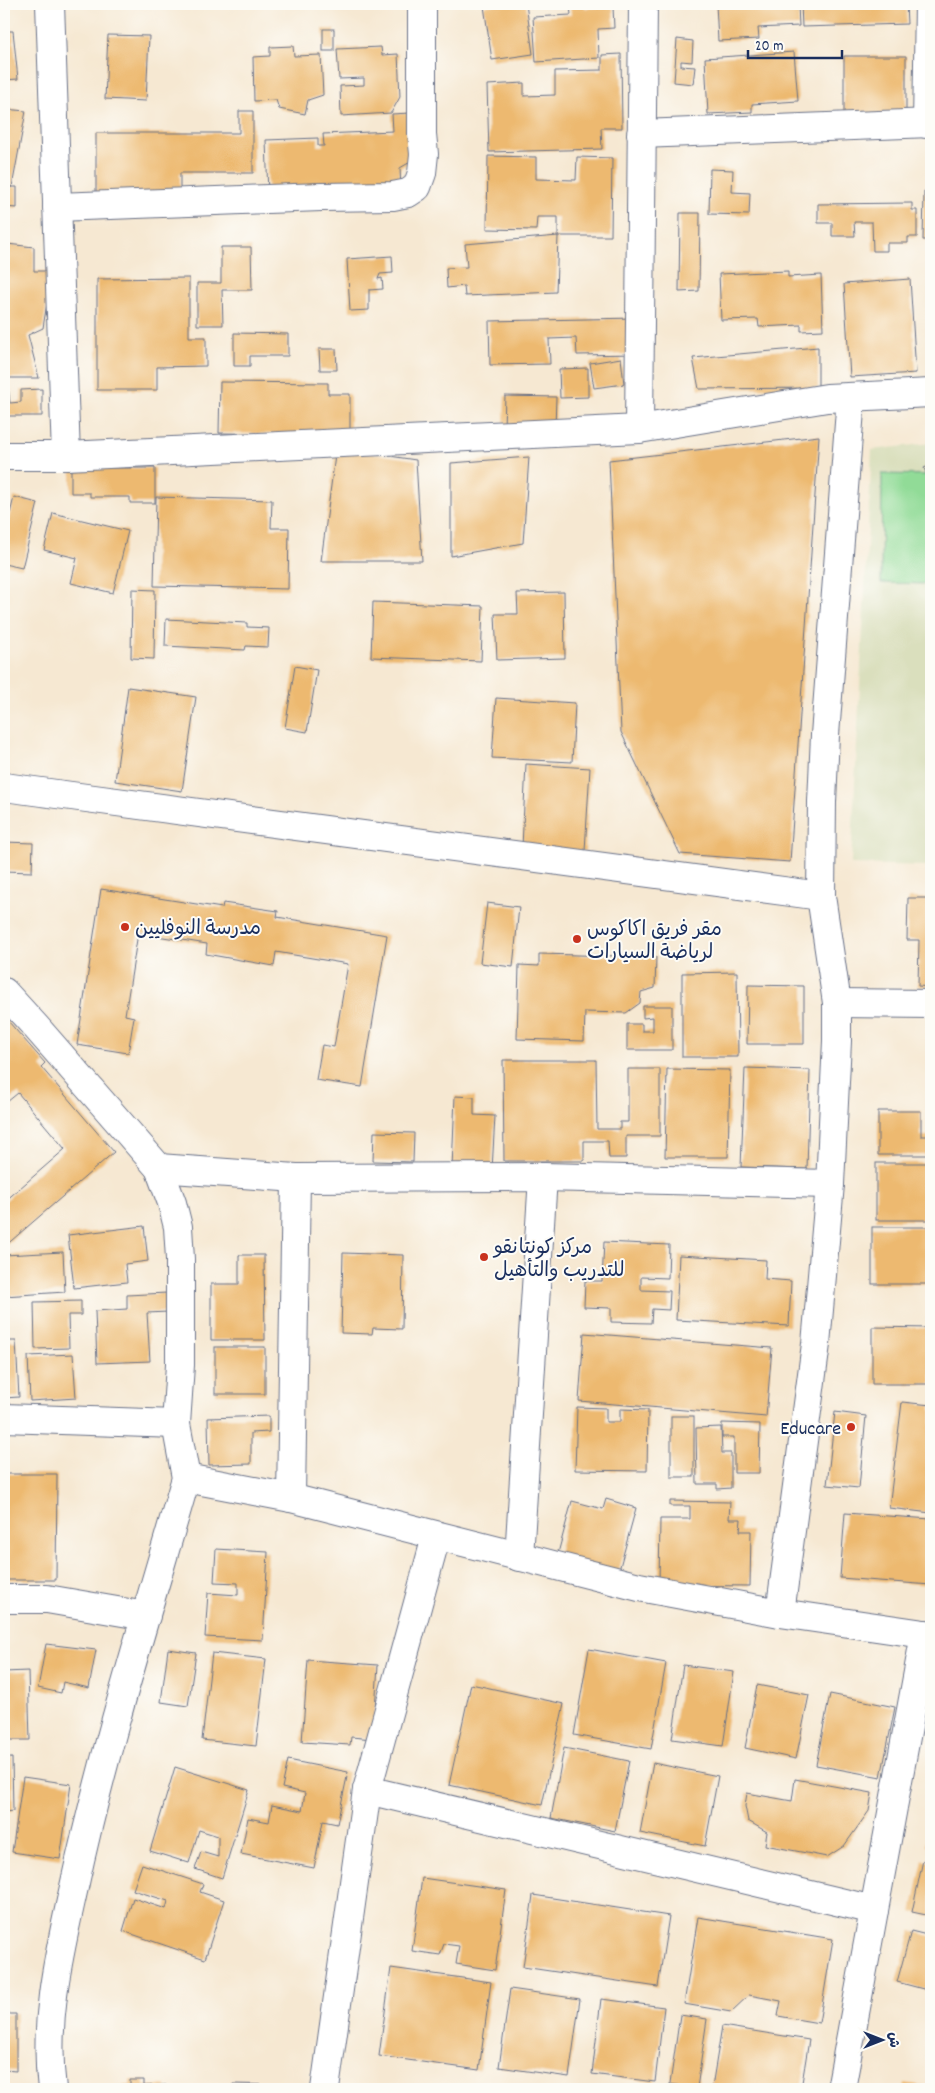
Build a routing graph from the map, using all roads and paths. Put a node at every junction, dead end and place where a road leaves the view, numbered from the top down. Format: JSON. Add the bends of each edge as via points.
{"nodes":[{"id":1,"x":50,"y":4,"type":"edge"},
{"id":2,"x":422,"y":4,"type":"edge"},
{"id":3,"x":643,"y":4,"type":"edge"},
{"id":4,"x":928,"y":4,"type":"edge"},
{"id":5,"x":929,"y":123,"type":"edge"},
{"id":6,"x":641,"y":134,"type":"junction"},
{"id":7,"x":57,"y":207,"type":"junction"},
{"id":8,"x":931,"y":393,"type":"edge"},
{"id":9,"x":852,"y":397,"type":"junction"},
{"id":10,"x":639,"y":429,"type":"junction"},
{"id":11,"x":4,"y":456,"type":"edge"},
{"id":12,"x":66,"y":456,"type":"junction"},
{"id":13,"x":4,"y":787,"type":"edge"},
{"id":14,"x":821,"y":896,"type":"junction"},
{"id":15,"x":4,"y":992,"type":"edge"},
{"id":16,"x":838,"y":1002,"type":"junction"},
{"id":17,"x":931,"y":1004,"type":"edge"},
{"id":18,"x":159,"y":1168,"type":"junction"},
{"id":19,"x":543,"y":1177,"type":"junction"},
{"id":20,"x":296,"y":1178,"type":"junction"},
{"id":21,"x":830,"y":1184,"type":"junction"},
{"id":22,"x":4,"y":1418,"type":"edge"},
{"id":23,"x":176,"y":1424,"type":"junction"},
{"id":24,"x":186,"y":1478,"type":"junction"},
{"id":25,"x":291,"y":1498,"type":"junction"},
{"id":26,"x":436,"y":1536,"type":"junction"},
{"id":27,"x":520,"y":1557,"type":"junction"},
{"id":28,"x":4,"y":1599,"type":"edge"},
{"id":29,"x":780,"y":1613,"type":"junction"},
{"id":30,"x":146,"y":1616,"type":"junction"},
{"id":31,"x":928,"y":1634,"type":"edge"},
{"id":32,"x":367,"y":1790,"type":"junction"},
{"id":33,"x":874,"y":1910,"type":"junction"},
{"id":34,"x":52,"y":2089,"type":"edge"},
{"id":35,"x":330,"y":2089,"type":"edge"},
{"id":36,"x":842,"y":2089,"type":"edge"}],
"edges":[{"from":1,"to":7,"type":"street"},
{"from":2,"to":7,"type":"street","via":[[424,154],[417,186],[408,193]]},
{"from":3,"to":6,"type":"street"},
{"from":4,"to":5,"type":"street"},
{"from":5,"to":6,"type":"street"},
{"from":6,"to":10,"type":"street"},
{"from":7,"to":12,"type":"street"},
{"from":8,"to":9,"type":"street"},
{"from":9,"to":10,"type":"street","via":[[827,398]]},
{"from":9,"to":14,"type":"street","via":[[825,735]]},
{"from":10,"to":12,"type":"street"},
{"from":11,"to":12,"type":"street"},
{"from":13,"to":14,"type":"street"},
{"from":14,"to":16,"type":"street"},
{"from":15,"to":18,"type":"street"},
{"from":16,"to":17,"type":"street"},
{"from":16,"to":21,"type":"street"},
{"from":18,"to":20,"type":"street"},
{"from":18,"to":23,"type":"street","via":[[178,1227],[180,1365]]},
{"from":19,"to":20,"type":"street"},
{"from":19,"to":21,"type":"street"},
{"from":19,"to":27,"type":"street"},
{"from":20,"to":25,"type":"street"},
{"from":21,"to":29,"type":"street","via":[[816,1344]]},
{"from":22,"to":23,"type":"street"},
{"from":23,"to":24,"type":"street"},
{"from":24,"to":25,"type":"street"},
{"from":24,"to":30,"type":"street"},
{"from":25,"to":26,"type":"street"},
{"from":26,"to":27,"type":"street"},
{"from":26,"to":32,"type":"street"},
{"from":27,"to":29,"type":"street","via":[[639,1587]]},
{"from":28,"to":30,"type":"street","via":[[47,1599]]},
{"from":29,"to":31,"type":"street"},
{"from":30,"to":34,"type":"street","via":[[88,1823],[57,1966],[48,2059]]},
{"from":31,"to":33,"type":"street"},
{"from":32,"to":33,"type":"street"},
{"from":32,"to":35,"type":"street"},
{"from":33,"to":36,"type":"street"}]}
